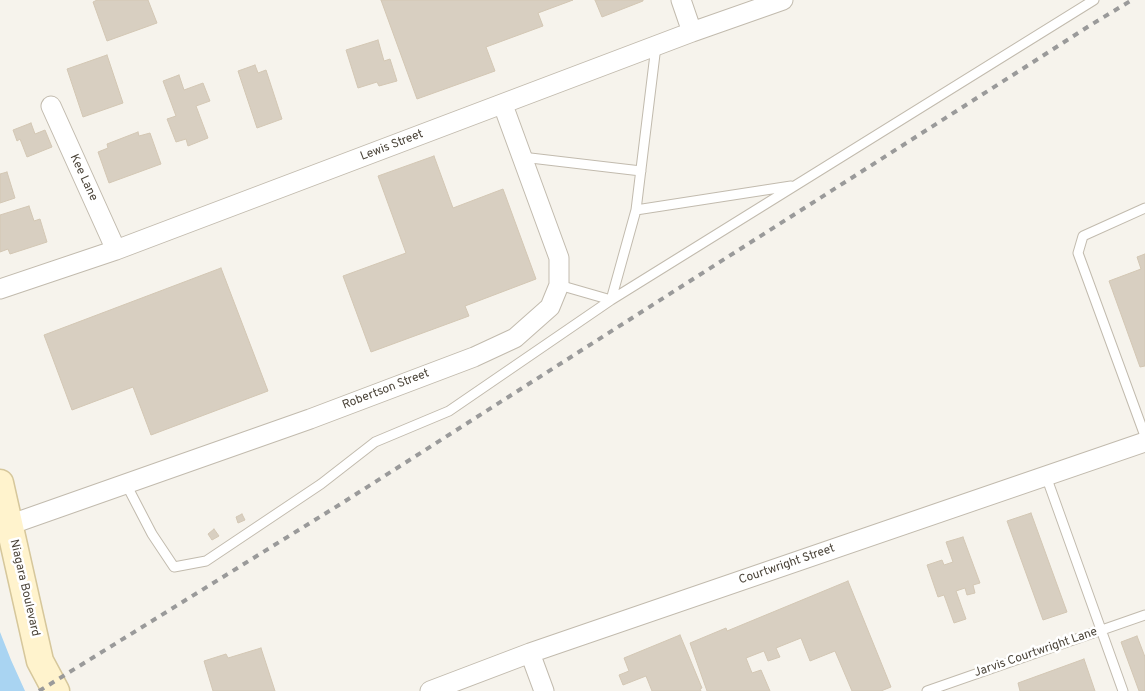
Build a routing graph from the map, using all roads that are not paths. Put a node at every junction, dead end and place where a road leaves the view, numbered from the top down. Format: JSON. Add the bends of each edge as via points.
{"nodes":[{"id":1,"x":681,"y":0,"type":"edge"},
{"id":2,"x":784,"y":0,"type":"edge"},
{"id":3,"x":1094,"y":0,"type":"edge"},
{"id":4,"x":692,"y":32,"type":"junction"},
{"id":5,"x":656,"y":46,"type":"junction"},
{"id":6,"x":503,"y":104,"type":"junction"},
{"id":7,"x":51,"y":106,"type":"dead end"},
{"id":8,"x":522,"y":157,"type":"junction"},
{"id":9,"x":641,"y":171,"type":"junction"},
{"id":10,"x":796,"y":185,"type":"junction"},
{"id":11,"x":1145,"y":208,"type":"edge"},
{"id":12,"x":636,"y":210,"type":"junction"},
{"id":13,"x":116,"y":250,"type":"junction"},
{"id":14,"x":560,"y":285,"type":"junction"},
{"id":15,"x":0,"y":289,"type":"edge"},
{"id":16,"x":611,"y":300,"type":"junction"},
{"id":17,"x":1145,"y":436,"type":"edge"},
{"id":18,"x":1145,"y":442,"type":"edge"},
{"id":19,"x":1046,"y":476,"type":"junction"},
{"id":20,"x":0,"y":483,"type":"edge"},
{"id":21,"x":126,"y":484,"type":"junction"},
{"id":22,"x":10,"y":525,"type":"junction"},
{"id":23,"x":1145,"y":615,"type":"edge"},
{"id":24,"x":1102,"y":631,"type":"junction"},
{"id":25,"x":530,"y":653,"type":"junction"},
{"id":26,"x":56,"y":691,"type":"edge"},
{"id":27,"x":430,"y":691,"type":"edge"},
{"id":28,"x":544,"y":691,"type":"edge"},
{"id":29,"x":927,"y":691,"type":"edge"},
{"id":30,"x":1123,"y":691,"type":"edge"}],
"edges":[{"from":1,"to":4,"type":"street"},
{"from":2,"to":4,"type":"street","name":"Lewis Street"},
{"from":3,"to":10,"type":"lane"},
{"from":4,"to":5,"type":"street","name":"Lewis Street"},
{"from":5,"to":6,"type":"street","name":"Lewis Street"},
{"from":5,"to":9,"type":"lane"},
{"from":6,"to":8,"type":"street","name":"Robertson Street"},
{"from":6,"to":13,"type":"street","name":"Lewis Street"},
{"from":7,"to":13,"type":"street","name":"Kee Lane"},
{"from":8,"to":9,"type":"lane"},
{"from":8,"to":14,"type":"street","name":"Robertson Street","via":[[559,258]]},
{"from":9,"to":12,"type":"lane"},
{"from":10,"to":12,"type":"lane"},
{"from":10,"to":16,"type":"lane"},
{"from":11,"to":17,"type":"lane","via":[[1083,236],[1078,253]]},
{"from":12,"to":16,"type":"lane"},
{"from":13,"to":15,"type":"street","name":"Lewis Street"},
{"from":14,"to":16,"type":"lane"},
{"from":14,"to":21,"type":"street","name":"Robertson Street","via":[[550,307],[515,338],[474,357]]},
{"from":16,"to":21,"type":"lane","via":[[449,411],[375,442],[321,484],[206,561],[174,567],[152,534]]},
{"from":18,"to":19,"type":"street","name":"Courtwright Street"},
{"from":19,"to":24,"type":"lane"},
{"from":19,"to":25,"type":"street","name":"Courtwright Street"},
{"from":20,"to":22,"type":"main road","name":"Niagara Boulevard"},
{"from":21,"to":22,"type":"street","name":"Robertson Street"},
{"from":22,"to":26,"type":"main road","name":"Niagara Boulevard","via":[[40,660]]},
{"from":23,"to":24,"type":"lane","name":"Jarvis Courtwright Lane"},
{"from":24,"to":29,"type":"lane","name":"Jarvis Courtwright Lane"},
{"from":24,"to":30,"type":"lane"},
{"from":25,"to":27,"type":"street","name":"Courtwright Street"},
{"from":25,"to":28,"type":"street"}]}
